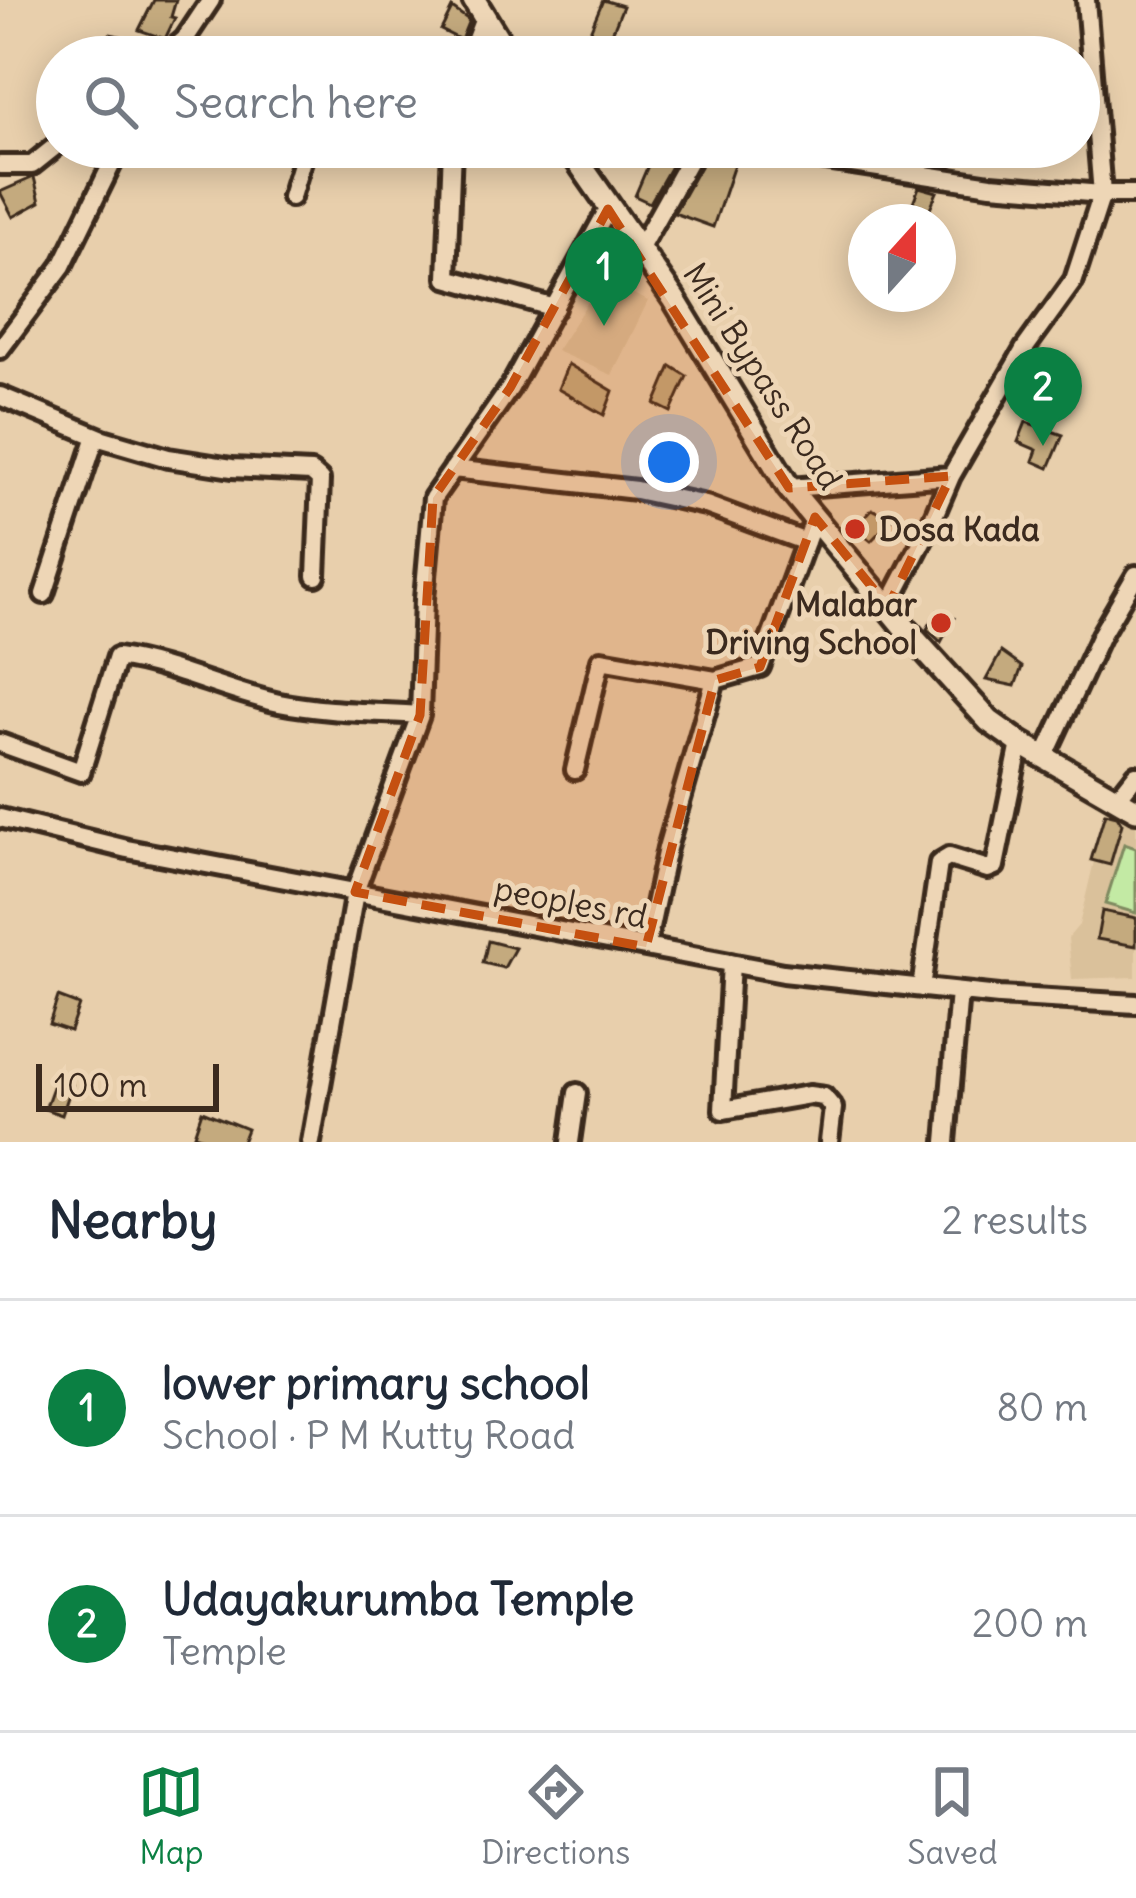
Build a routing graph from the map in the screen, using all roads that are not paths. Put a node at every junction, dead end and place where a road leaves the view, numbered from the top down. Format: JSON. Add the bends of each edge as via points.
{"nodes":[{"id":1,"x":212,"y":0,"type":"edge"},
{"id":2,"x":1086,"y":0,"type":"edge"},
{"id":3,"x":479,"y":9,"type":"edge"},
{"id":4,"x":187,"y":36,"type":"edge"},
{"id":5,"x":496,"y":36,"type":"edge"},
{"id":6,"x":1089,"y":36,"type":"edge"},
{"id":7,"x":5,"y":162,"type":"edge"},
{"id":8,"x":36,"y":162,"type":"edge"},
{"id":9,"x":110,"y":168,"type":"edge"},
{"id":10,"x":300,"y":168,"type":"edge"},
{"id":11,"x":451,"y":168,"type":"edge"},
{"id":12,"x":582,"y":168,"type":"edge"},
{"id":13,"x":685,"y":168,"type":"edge"},
{"id":14,"x":879,"y":168,"type":"edge"},
{"id":15,"x":1100,"y":168,"type":"edge"},
{"id":16,"x":1102,"y":194,"type":"junction"},
{"id":17,"x":1136,"y":194,"type":"edge"},
{"id":18,"x":291,"y":196,"type":"dead end"},
{"id":19,"x":608,"y":208,"type":"junction"},
{"id":20,"x":640,"y":248,"type":"junction"},
{"id":21,"x":554,"y":308,"type":"junction"},
{"id":22,"x":0,"y":349,"type":"edge"},
{"id":23,"x":0,"y":396,"type":"edge"},
{"id":24,"x":96,"y":436,"type":"junction"},
{"id":25,"x":453,"y":469,"type":"junction"},
{"id":26,"x":951,"y":476,"type":"junction"},
{"id":27,"x":790,"y":488,"type":"junction"},
{"id":28,"x":815,"y":518,"type":"junction"},
{"id":29,"x":806,"y":542,"type":"junction"},
{"id":30,"x":1136,"y":575,"type":"edge"},
{"id":31,"x":316,"y":576,"type":"dead end"},
{"id":32,"x":44,"y":594,"type":"dead end"},
{"id":33,"x":888,"y":607,"type":"junction"},
{"id":34,"x":715,"y":680,"type":"junction"},
{"id":35,"x":420,"y":716,"type":"junction"},
{"id":36,"x":0,"y":743,"type":"edge"},
{"id":37,"x":1020,"y":743,"type":"junction"},
{"id":38,"x":1044,"y":758,"type":"junction"},
{"id":39,"x":575,"y":770,"type":"dead end"},
{"id":40,"x":1136,"y":775,"type":"edge"},
{"id":41,"x":1126,"y":805,"type":"edge"},
{"id":42,"x":0,"y":818,"type":"edge"},
{"id":43,"x":355,"y":892,"type":"junction"},
{"id":44,"x":646,"y":947,"type":"junction"},
{"id":45,"x":731,"y":963,"type":"junction"},
{"id":46,"x":921,"y":988,"type":"junction"},
{"id":47,"x":959,"y":992,"type":"junction"},
{"id":48,"x":1136,"y":1004,"type":"edge"},
{"id":49,"x":577,"y":1093,"type":"dead end"},
{"id":50,"x":311,"y":1142,"type":"edge"},
{"id":51,"x":570,"y":1142,"type":"edge"},
{"id":52,"x":829,"y":1142,"type":"edge"},
{"id":53,"x":946,"y":1142,"type":"edge"}],
"edges":[{"from":1,"to":4,"type":"street"},
{"from":2,"to":6,"type":"street"},
{"from":3,"to":5,"type":"main road"},
{"from":7,"to":8,"type":"street"},
{"from":9,"to":22,"type":"street","via":[[62,266]]},
{"from":10,"to":18,"type":"street"},
{"from":11,"to":21,"type":"street","via":[[447,278]]},
{"from":12,"to":19,"type":"main road","name":"Mini Bypass Road"},
{"from":13,"to":20,"type":"street"},
{"from":14,"to":16,"type":"street"},
{"from":15,"to":16,"type":"street"},
{"from":16,"to":17,"type":"street"},
{"from":16,"to":26,"type":"street","via":[[1074,280]]},
{"from":19,"to":20,"type":"main road","name":"Mini Bypass Road"},
{"from":19,"to":21,"type":"street"},
{"from":20,"to":27,"type":"main road","name":"Mini Bypass Road"},
{"from":21,"to":25,"type":"street"},
{"from":23,"to":24,"type":"street"},
{"from":24,"to":31,"type":"street","via":[[168,458],[311,472],[320,480]]},
{"from":24,"to":32,"type":"street"},
{"from":25,"to":29,"type":"street","via":[[636,490],[706,505]]},
{"from":25,"to":35,"type":"street","via":[[433,498]]},
{"from":26,"to":27,"type":"street"},
{"from":26,"to":33,"type":"street"},
{"from":27,"to":28,"type":"main road","name":"Mini Bypass Road"},
{"from":28,"to":29,"type":"street"},
{"from":28,"to":33,"type":"main road","name":"Mini Bypass Road"},
{"from":29,"to":34,"type":"street","via":[[760,667]]},
{"from":30,"to":38,"type":"street"},
{"from":33,"to":37,"type":"main road","name":"Mini Bypass Road","via":[[989,721]]},
{"from":34,"to":39,"type":"street","via":[[601,660]]},
{"from":34,"to":44,"type":"street"},
{"from":35,"to":36,"type":"street","via":[[285,704],[116,657],[80,772]]},
{"from":35,"to":43,"type":"street"},
{"from":37,"to":38,"type":"main road","name":"Mini Bypass Road"},
{"from":37,"to":46,"type":"street","via":[[995,866],[949,857],[939,863]]},
{"from":38,"to":41,"type":"main road","name":"Mini Bypass Road"},
{"from":40,"to":41,"type":"street"},
{"from":42,"to":43,"type":"street","name":"peoples rd"},
{"from":43,"to":44,"type":"street","name":"peoples rd"},
{"from":43,"to":50,"type":"street"},
{"from":44,"to":45,"type":"street","name":"peoples rd"},
{"from":45,"to":46,"type":"street","name":"peoples rd"},
{"from":45,"to":52,"type":"street","via":[[722,1110],[824,1097],[833,1108]]},
{"from":46,"to":47,"type":"street","name":"peoples rd"},
{"from":47,"to":48,"type":"street","name":"peoples rd"},
{"from":47,"to":53,"type":"street"},
{"from":49,"to":51,"type":"street"}]}
